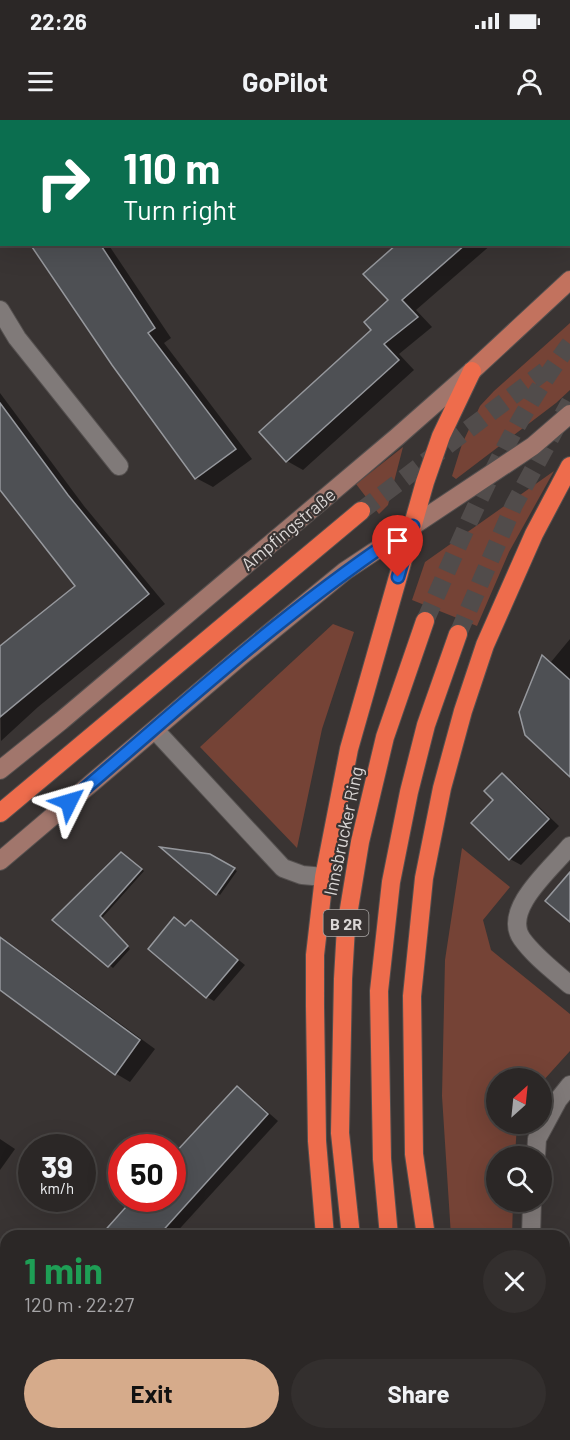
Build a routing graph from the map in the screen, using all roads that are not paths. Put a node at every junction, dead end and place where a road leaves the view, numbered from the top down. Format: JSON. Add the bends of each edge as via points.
{"nodes":[{"id":1,"x":570,"y":280,"type":"edge"},
{"id":2,"x":0,"y":310,"type":"edge"},
{"id":3,"x":472,"y":371,"type":"junction"},
{"id":4,"x":570,"y":414,"type":"edge"},
{"id":5,"x":118,"y":466,"type":"dead end"},
{"id":6,"x":570,"y":466,"type":"edge"},
{"id":7,"x":361,"y":511,"type":"tunnel mouth"},
{"id":8,"x":413,"y":526,"type":"junction"},
{"id":9,"x":425,"y":621,"type":"tunnel mouth"},
{"id":10,"x":458,"y":634,"type":"tunnel mouth"},
{"id":11,"x":155,"y":730,"type":"junction"},
{"id":12,"x":0,"y":770,"type":"edge"},
{"id":13,"x":0,"y":813,"type":"edge"},
{"id":14,"x":570,"y":846,"type":"edge"},
{"id":15,"x":0,"y":861,"type":"edge"},
{"id":16,"x":324,"y":877,"type":"junction"},
{"id":17,"x":570,"y":985,"type":"edge"},
{"id":18,"x":570,"y":1085,"type":"edge"},
{"id":19,"x":537,"y":1146,"type":"edge"},
{"id":20,"x":532,"y":1212,"type":"edge"},
{"id":21,"x":324,"y":1230,"type":"edge"},
{"id":22,"x":350,"y":1230,"type":"edge"},
{"id":23,"x":388,"y":1230,"type":"edge"},
{"id":24,"x":425,"y":1230,"type":"edge"},
{"id":25,"x":531,"y":1230,"type":"edge"}],
"edges":[{"from":1,"to":3,"type":"main road","name":"Ampfingstraße"},
{"from":2,"to":5,"type":"street","via":[[17,338]]},
{"from":3,"to":8,"type":"highway","via":[[441,436]]},
{"from":3,"to":12,"type":"main road","name":"Ampfingstraße"},
{"from":4,"to":8,"type":"main road","via":[[533,446]]},
{"from":6,"to":24,"type":"highway","via":[[534,534],[485,645],[442,788],[424,878],[412,996],[414,1154]]},
{"from":7,"to":13,"type":"highway"},
{"from":8,"to":11,"type":"main road","via":[[345,571]]},
{"from":8,"to":16,"type":"highway","via":[[349,749]]},
{"from":9,"to":22,"type":"highway","name":"Innsbrucker Ring","number":"B 2R","via":[[385,736],[360,842],[346,927],[340,1133]]},
{"from":10,"to":23,"type":"highway","number":"B 2R","via":[[426,725],[390,893],[379,991],[382,1159]]},
{"from":11,"to":15,"type":"main road"},
{"from":11,"to":16,"type":"street","via":[[283,868]]},
{"from":14,"to":17,"type":"street","via":[[527,895],[516,921],[520,937]]},
{"from":16,"to":21,"type":"highway","via":[[315,955],[315,1006],[317,1142]]},
{"from":18,"to":19,"type":"street","via":[[537,1138]]},
{"from":20,"to":25,"type":"street"}]}
